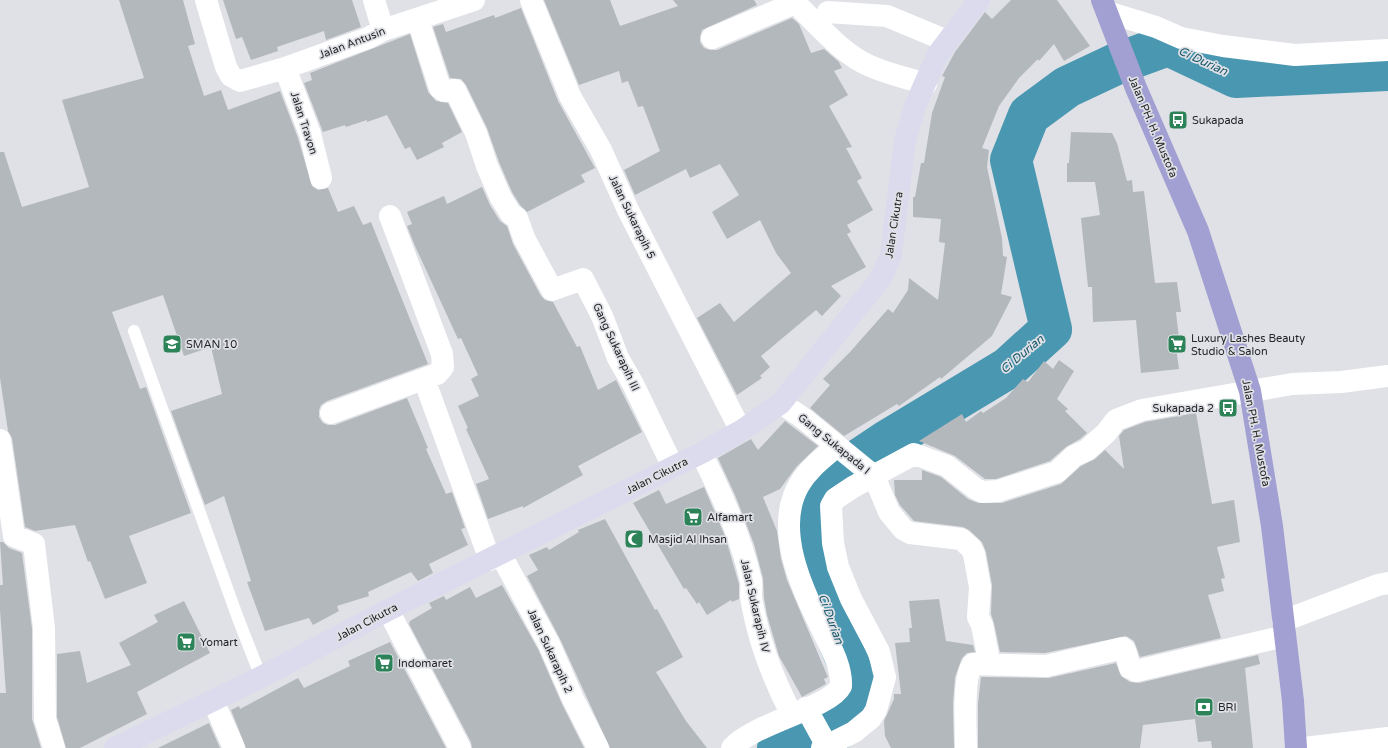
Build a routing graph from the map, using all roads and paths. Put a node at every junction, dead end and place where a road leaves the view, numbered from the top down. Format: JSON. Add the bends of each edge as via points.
{"nodes":[{"id":1,"x":206,"y":0,"type":"edge"},
{"id":2,"x":374,"y":0,"type":"edge"},
{"id":3,"x":474,"y":0,"type":"edge"},
{"id":4,"x":531,"y":0,"type":"edge"},
{"id":5,"x":979,"y":0,"type":"edge"},
{"id":6,"x":1104,"y":6,"type":"edge"},
{"id":7,"x":828,"y":12,"type":"dead end"},
{"id":8,"x":418,"y":20,"type":"junction"},
{"id":9,"x":383,"y":30,"type":"junction"},
{"id":10,"x":712,"y":38,"type":"dead end"},
{"id":11,"x":946,"y":41,"type":"junction"},
{"id":12,"x":1388,"y":50,"type":"edge"},
{"id":13,"x":285,"y":68,"type":"junction"},
{"id":14,"x":926,"y":84,"type":"junction"},
{"id":15,"x":321,"y":178,"type":"dead end"},
{"id":16,"x":390,"y":216,"type":"dead end"},
{"id":17,"x":134,"y":331,"type":"dead end"},
{"id":18,"x":1388,"y":376,"type":"edge"},
{"id":19,"x":424,"y":379,"type":"junction"},
{"id":20,"x":1250,"y":391,"type":"junction"},
{"id":21,"x":782,"y":403,"type":"junction"},
{"id":22,"x":332,"y":413,"type":"dead end"},
{"id":23,"x":741,"y":431,"type":"junction"},
{"id":24,"x":0,"y":440,"type":"edge"},
{"id":25,"x":839,"y":448,"type":"junction"},
{"id":26,"x":701,"y":454,"type":"junction"},
{"id":27,"x":673,"y":467,"type":"junction"},
{"id":28,"x":873,"y":476,"type":"junction"},
{"id":29,"x":496,"y":558,"type":"junction"},
{"id":30,"x":1388,"y":583,"type":"edge"},
{"id":31,"x":388,"y":610,"type":"junction"},
{"id":32,"x":1284,"y":628,"type":"junction"},
{"id":33,"x":990,"y":666,"type":"junction"},
{"id":34,"x":261,"y":677,"type":"junction"},
{"id":35,"x":213,"y":701,"type":"junction"},
{"id":36,"x":802,"y":712,"type":"junction"},
{"id":37,"x":1388,"y":738,"type":"edge"},
{"id":38,"x":824,"y":745,"type":"edge"},
{"id":39,"x":54,"y":748,"type":"edge"},
{"id":40,"x":115,"y":748,"type":"edge"},
{"id":41,"x":234,"y":748,"type":"edge"},
{"id":42,"x":460,"y":748,"type":"edge"},
{"id":43,"x":598,"y":748,"type":"edge"},
{"id":44,"x":732,"y":748,"type":"edge"},
{"id":45,"x":966,"y":748,"type":"edge"},
{"id":46,"x":1296,"y":748,"type":"edge"},
{"id":47,"x":1304,"y":748,"type":"edge"}],
"edges":[{"from":1,"to":13,"type":"street","name":"Jalan Antusin","via":[[231,76],[240,81]]},
{"from":2,"to":9,"type":"street"},
{"from":3,"to":8,"type":"street","name":"Jalan Antusin"},
{"from":4,"to":23,"type":"street","name":"Jalan Sukarapih 5","via":[[570,96],[601,150],[632,217]]},
{"from":5,"to":11,"type":"main road","name":"Jalan Cikutra"},
{"from":6,"to":12,"type":"street","via":[[1181,38],[1223,46],[1295,55]]},
{"from":6,"to":20,"type":"highway","name":"Jalan PH. H. Mustofa","via":[[1136,88],[1198,231]]},
{"from":7,"to":11,"type":"street","via":[[887,16]]},
{"from":8,"to":9,"type":"street","name":"Jalan Antusin"},
{"from":8,"to":27,"type":"street","name":"Gang Sukarapih III","via":[[440,88],[444,91],[455,90],[476,133],[501,198],[511,214],[517,218],[524,238],[552,290],[583,279],[602,316],[618,358]]},
{"from":9,"to":13,"type":"street","name":"Jalan Antusin","via":[[368,38]]},
{"from":10,"to":14,"type":"street","via":[[795,3],[816,26],[852,56],[870,66]]},
{"from":11,"to":14,"type":"main road","name":"Jalan Cikutra"},
{"from":13,"to":15,"type":"street","name":"Jalan Travon","via":[[310,134]]},
{"from":14,"to":21,"type":"main road","name":"Jalan Cikutra","via":[[915,106],[905,141],[891,255],[881,278]]},
{"from":16,"to":19,"type":"street","via":[[442,354],[443,367],[437,374]]},
{"from":17,"to":34,"type":"lane"},
{"from":18,"to":20,"type":"street","via":[[1341,382],[1292,384]]},
{"from":19,"to":22,"type":"street"},
{"from":19,"to":29,"type":"street","name":"Jalan Sukarapih 2"},
{"from":20,"to":28,"type":"street","via":[[1142,410],[1116,420],[1087,450],[1074,456],[1057,472],[998,491],[983,492],[976,489],[947,466],[919,455],[909,456]]},
{"from":20,"to":32,"type":"highway","name":"Jalan PH. H. Mustofa","via":[[1272,526]]},
{"from":21,"to":23,"type":"main road","name":"Jalan Cikutra"},
{"from":21,"to":25,"type":"street","name":"Gang Sukapada I"},
{"from":23,"to":26,"type":"main road","name":"Jalan Cikutra"},
{"from":24,"to":39,"type":"street","via":[[14,536],[34,544],[44,628],[45,719]]},
{"from":25,"to":28,"type":"street","name":"Gang Sukapada I"},
{"from":25,"to":36,"type":"street","via":[[812,467],[799,484],[792,498],[789,518],[790,537],[798,572],[841,677],[841,686],[837,692]]},
{"from":26,"to":27,"type":"main road","name":"Jalan Cikutra"},
{"from":26,"to":36,"type":"street","name":"Jalan Sukarapih IV","via":[[720,489],[736,533],[751,583],[751,601],[762,645],[777,685]]},
{"from":27,"to":29,"type":"main road","name":"Jalan Cikutra"},
{"from":28,"to":33,"type":"street","name":"Gang Sukapada I","via":[[894,520],[910,534],[961,539],[971,548],[980,587],[977,611]]},
{"from":28,"to":38,"type":"street","via":[[835,499],[830,506],[830,521],[838,566],[851,599],[879,652],[885,676],[876,710],[871,718],[854,732]]},
{"from":29,"to":31,"type":"main road","name":"Jalan Cikutra"},
{"from":29,"to":43,"type":"street","name":"Jalan Sukarapih 2","via":[[549,644]]},
{"from":30,"to":32,"type":"street","via":[[1378,585]]},
{"from":31,"to":34,"type":"main road","name":"Jalan Cikutra"},
{"from":31,"to":42,"type":"street"},
{"from":32,"to":33,"type":"street","via":[[1136,671],[1131,670],[1123,648],[1046,666]]},
{"from":32,"to":46,"type":"highway","name":"Jalan PH. H. Mustofa"},
{"from":33,"to":45,"type":"street","via":[[977,663],[970,669],[966,701]]},
{"from":34,"to":35,"type":"main road","name":"Jalan Cikutra"},
{"from":35,"to":40,"type":"main road","name":"Jalan Cikutra"},
{"from":35,"to":41,"type":"street"},
{"from":36,"to":38,"type":"street","name":"Jalan Sukarapih IV"},
{"from":36,"to":44,"type":"street","via":[[761,729]]},
{"from":37,"to":47,"type":"street"}]}
